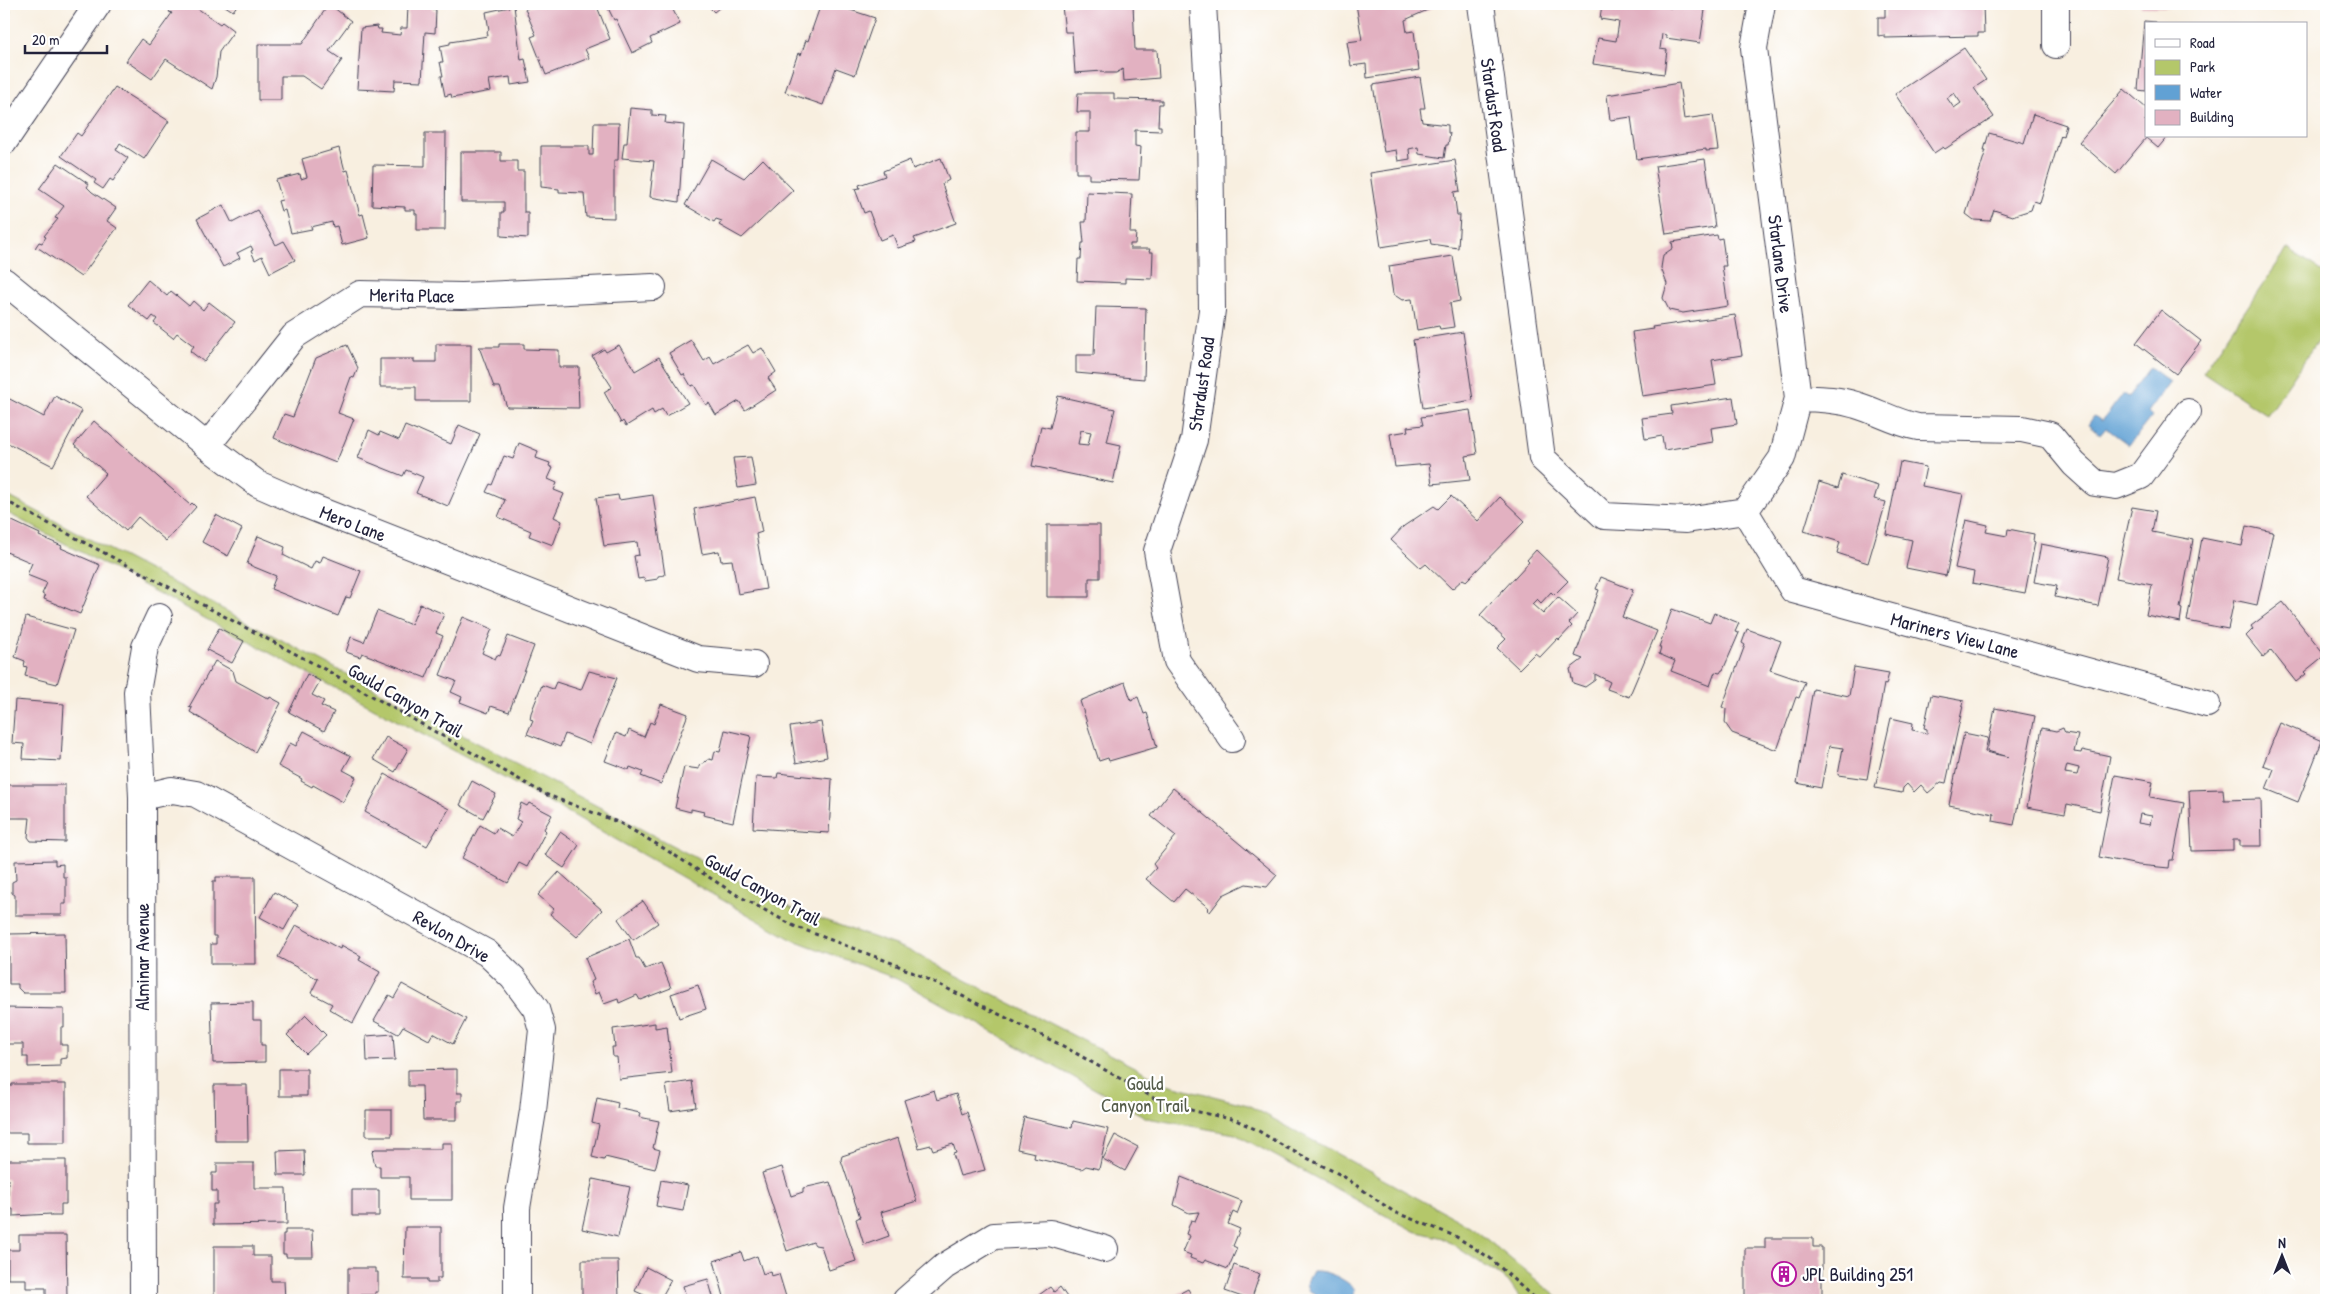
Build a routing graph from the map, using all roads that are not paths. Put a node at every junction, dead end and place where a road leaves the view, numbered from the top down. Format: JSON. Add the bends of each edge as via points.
{"nodes":[{"id":1,"x":1203,"y":4,"type":"edge"},
{"id":2,"x":1481,"y":4,"type":"edge"},
{"id":3,"x":1762,"y":4,"type":"edge"},
{"id":4,"x":2056,"y":4,"type":"edge"},
{"id":5,"x":92,"y":6,"type":"edge"},
{"id":6,"x":2056,"y":45,"type":"dead end"},
{"id":7,"x":4,"y":142,"type":"edge"},
{"id":8,"x":4,"y":280,"type":"edge"},
{"id":9,"x":653,"y":287,"type":"dead end"},
{"id":10,"x":1798,"y":398,"type":"junction"},
{"id":11,"x":2188,"y":412,"type":"dead end"},
{"id":12,"x":207,"y":446,"type":"junction"},
{"id":13,"x":1744,"y":512,"type":"junction"},
{"id":14,"x":159,"y":617,"type":"dead end"},
{"id":15,"x":754,"y":664,"type":"dead end"},
{"id":16,"x":2207,"y":704,"type":"dead end"},
{"id":17,"x":1232,"y":739,"type":"dead end"},
{"id":18,"x":142,"y":797,"type":"junction"},
{"id":19,"x":1105,"y":1249,"type":"dead end"},
{"id":20,"x":143,"y":1300,"type":"edge"},
{"id":21,"x":517,"y":1300,"type":"edge"},
{"id":22,"x":906,"y":1300,"type":"edge"}],
"edges":[{"from":1,"to":17,"type":"street","name":"Stardust Road","via":[[1210,122],[1212,310],[1194,440],[1157,551],[1177,661]]},
{"from":2,"to":13,"type":"street","name":"Stardust Road","via":[[1542,458],[1604,516],[1686,520]]},
{"from":3,"to":10,"type":"street","name":"Starlane Drive","via":[[1754,48]]},
{"from":4,"to":6,"type":"street"},
{"from":5,"to":7,"type":"street"},
{"from":8,"to":12,"type":"street","name":"Mero Lane"},
{"from":9,"to":12,"type":"street","name":"Merita Place","via":[[462,296],[360,294],[294,336]]},
{"from":10,"to":11,"type":"street","via":[[1856,405],[1918,427],[2022,429],[2050,435],[2095,483],[2116,486],[2141,476]]},
{"from":10,"to":13,"type":"street","name":"Starlane Drive","via":[[1782,458]]},
{"from":12,"to":15,"type":"street","name":"Mero Lane","via":[[258,484],[306,505],[698,659]]},
{"from":13,"to":16,"type":"street","name":"Mariners View Lane","via":[[1793,590]]},
{"from":14,"to":18,"type":"street","name":"Alminar Avenue","via":[[145,648],[137,692]]},
{"from":18,"to":20,"type":"street","name":"Alminar Avenue"},
{"from":18,"to":21,"type":"street","name":"Revlon Drive","via":[[172,790],[196,794],[487,953],[513,978],[536,1009],[542,1030],[517,1208]]},
{"from":19,"to":22,"type":"street","via":[[1050,1233],[994,1236],[945,1266]]}]}
